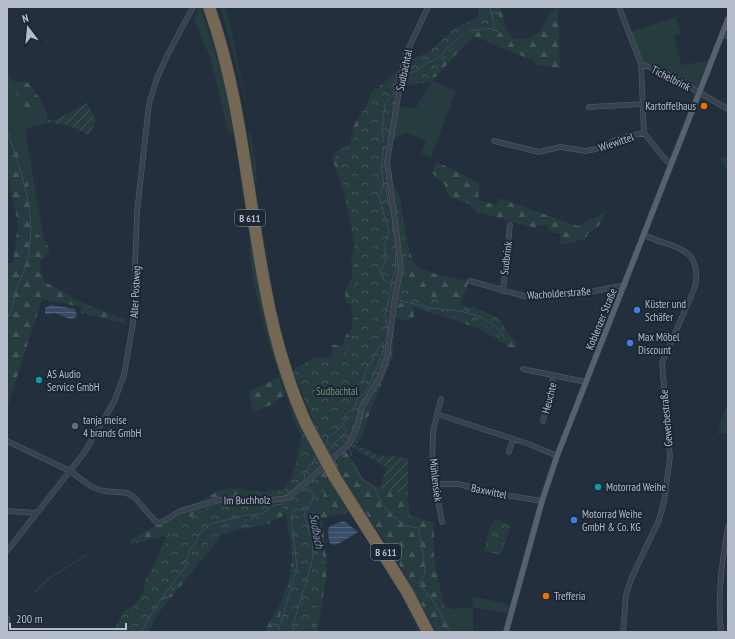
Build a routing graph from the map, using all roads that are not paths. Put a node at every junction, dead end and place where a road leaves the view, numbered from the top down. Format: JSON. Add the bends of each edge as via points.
{"nodes":[{"id":1,"x":193,"y":7,"type":"edge"},
{"id":2,"x":206,"y":7,"type":"edge"},
{"id":3,"x":212,"y":7,"type":"edge"},
{"id":4,"x":428,"y":7,"type":"edge"},
{"id":5,"x":619,"y":7,"type":"edge"},
{"id":6,"x":728,"y":19,"type":"edge"},
{"id":7,"x":725,"y":36,"type":"edge"},
{"id":8,"x":641,"y":64,"type":"junction"},
{"id":9,"x":700,"y":93,"type":"junction"},
{"id":10,"x":644,"y":104,"type":"junction"},
{"id":11,"x":589,"y":106,"type":"dead end"},
{"id":12,"x":728,"y":109,"type":"edge"},
{"id":13,"x":644,"y":133,"type":"junction"},
{"id":14,"x":494,"y":141,"type":"dead end"},
{"id":15,"x":672,"y":165,"type":"junction"},
{"id":16,"x":510,"y":225,"type":"dead end"},
{"id":17,"x":644,"y":235,"type":"junction"},
{"id":18,"x":470,"y":281,"type":"dead end"},
{"id":19,"x":625,"y":285,"type":"junction"},
{"id":20,"x":502,"y":291,"type":"junction"},
{"id":21,"x":523,"y":369,"type":"dead end"},
{"id":22,"x":554,"y":376,"type":"junction"},
{"id":23,"x":586,"y":382,"type":"junction"},
{"id":24,"x":440,"y":399,"type":"dead end"},
{"id":25,"x":437,"y":414,"type":"junction"},
{"id":26,"x":543,"y":421,"type":"dead end"},
{"id":27,"x":307,"y":425,"type":"junction"},
{"id":28,"x":513,"y":439,"type":"junction"},
{"id":29,"x":7,"y":441,"type":"edge"},
{"id":30,"x":509,"y":452,"type":"dead end"},
{"id":31,"x":336,"y":456,"type":"joint"},
{"id":32,"x":557,"y":456,"type":"junction"},
{"id":33,"x":70,"y":471,"type":"junction"},
{"id":34,"x":334,"y":476,"type":"junction"},
{"id":35,"x":435,"y":484,"type":"junction"},
{"id":36,"x":542,"y":501,"type":"junction"},
{"id":37,"x":7,"y":511,"type":"edge"},
{"id":38,"x":37,"y":513,"type":"junction"},
{"id":39,"x":442,"y":522,"type":"dead end"},
{"id":40,"x":728,"y":527,"type":"edge"},
{"id":41,"x":7,"y":551,"type":"edge"},
{"id":42,"x":7,"y":618,"type":"edge"},
{"id":43,"x":7,"y":624,"type":"edge"},
{"id":44,"x":425,"y":632,"type":"edge"},
{"id":45,"x":431,"y":632,"type":"edge"},
{"id":46,"x":506,"y":632,"type":"edge"},
{"id":47,"x":623,"y":632,"type":"edge"},
{"id":48,"x":720,"y":632,"type":"edge"}],
"edges":[{"from":1,"to":33,"type":"street","name":"Alter Postweg","via":[[165,60],[149,104],[138,212],[133,323],[124,375],[114,402],[98,431]]},
{"from":2,"to":27,"type":"highway","number":"B 611","via":[[218,44],[233,108],[266,307],[282,370]]},
{"from":3,"to":27,"type":"highway","number":"B 611","via":[[224,43],[238,107],[271,306]]},
{"from":4,"to":31,"type":"street","name":"Sudbachtal","via":[[405,56],[387,162],[401,267],[387,357],[380,377],[362,407],[349,444]]},
{"from":5,"to":8,"type":"street","name":"Tichelbrink"},
{"from":6,"to":7,"type":"main road","name":"Koblenzer Straße"},
{"from":7,"to":9,"type":"main road","name":"Koblenzer Straße"},
{"from":8,"to":9,"type":"street","name":"Tichelbrink","via":[[667,74]]},
{"from":8,"to":10,"type":"street","name":"Tichelbrink"},
{"from":9,"to":12,"type":"street","name":"Tichelbrink"},
{"from":9,"to":15,"type":"main road","name":"Koblenzer Straße"},
{"from":10,"to":11,"type":"street"},
{"from":10,"to":13,"type":"street","name":"Tichelbrink"},
{"from":13,"to":14,"type":"street","name":"Wiewittel","via":[[620,138],[586,151],[560,147],[539,152]]},
{"from":13,"to":15,"type":"street"},
{"from":15,"to":17,"type":"main road","name":"Koblenzer Straße"},
{"from":16,"to":20,"type":"street","name":"Sudbrink"},
{"from":17,"to":19,"type":"main road","name":"Koblenzer Straße"},
{"from":17,"to":47,"type":"street","name":"Gewerbestraße","via":[[684,249],[690,254],[697,276],[695,287],[662,363],[670,457],[664,502],[659,520],[631,579],[626,595]]},
{"from":18,"to":20,"type":"street","name":"Wacholderstraße"},
{"from":19,"to":20,"type":"street","name":"Wacholderstraße","via":[[585,293],[524,296]]},
{"from":19,"to":23,"type":"main road","name":"Koblenzer Straße"},
{"from":21,"to":22,"type":"street","name":"Heuchte"},
{"from":22,"to":23,"type":"street","name":"Heuchte"},
{"from":22,"to":26,"type":"street","name":"Heuchte"},
{"from":23,"to":32,"type":"main road","name":"Koblenzer Straße"},
{"from":24,"to":25,"type":"street","name":"Mühlensiek"},
{"from":25,"to":28,"type":"street"},
{"from":25,"to":35,"type":"street","name":"Mühlensiek","via":[[433,432],[432,466]]},
{"from":27,"to":34,"type":"highway","number":"B 611","bridge":true},
{"from":28,"to":30,"type":"street"},
{"from":28,"to":32,"type":"street"},
{"from":29,"to":33,"type":"street"},
{"from":31,"to":33,"type":"street","name":"Im Buchholz","via":[[288,498],[261,501],[219,500],[180,511],[160,523],[156,522],[134,497],[127,493],[92,487]]},
{"from":32,"to":36,"type":"main road","name":"Koblenzer Straße"},
{"from":33,"to":38,"type":"street","name":"Alter Postweg"},
{"from":34,"to":44,"type":"highway","number":"B 611"},
{"from":34,"to":45,"type":"highway","number":"B 611","via":[[410,591]]},
{"from":35,"to":36,"type":"street","name":"Baxwittel","via":[[459,484],[487,492]]},
{"from":35,"to":39,"type":"street","name":"Mühlensiek"},
{"from":36,"to":46,"type":"main road","name":"Koblenzer Straße"},
{"from":37,"to":38,"type":"street"},
{"from":38,"to":41,"type":"street","name":"Alter Postweg"},
{"from":40,"to":48,"type":"street","via":[[722,558]]},
{"from":42,"to":43,"type":"street"}]}
